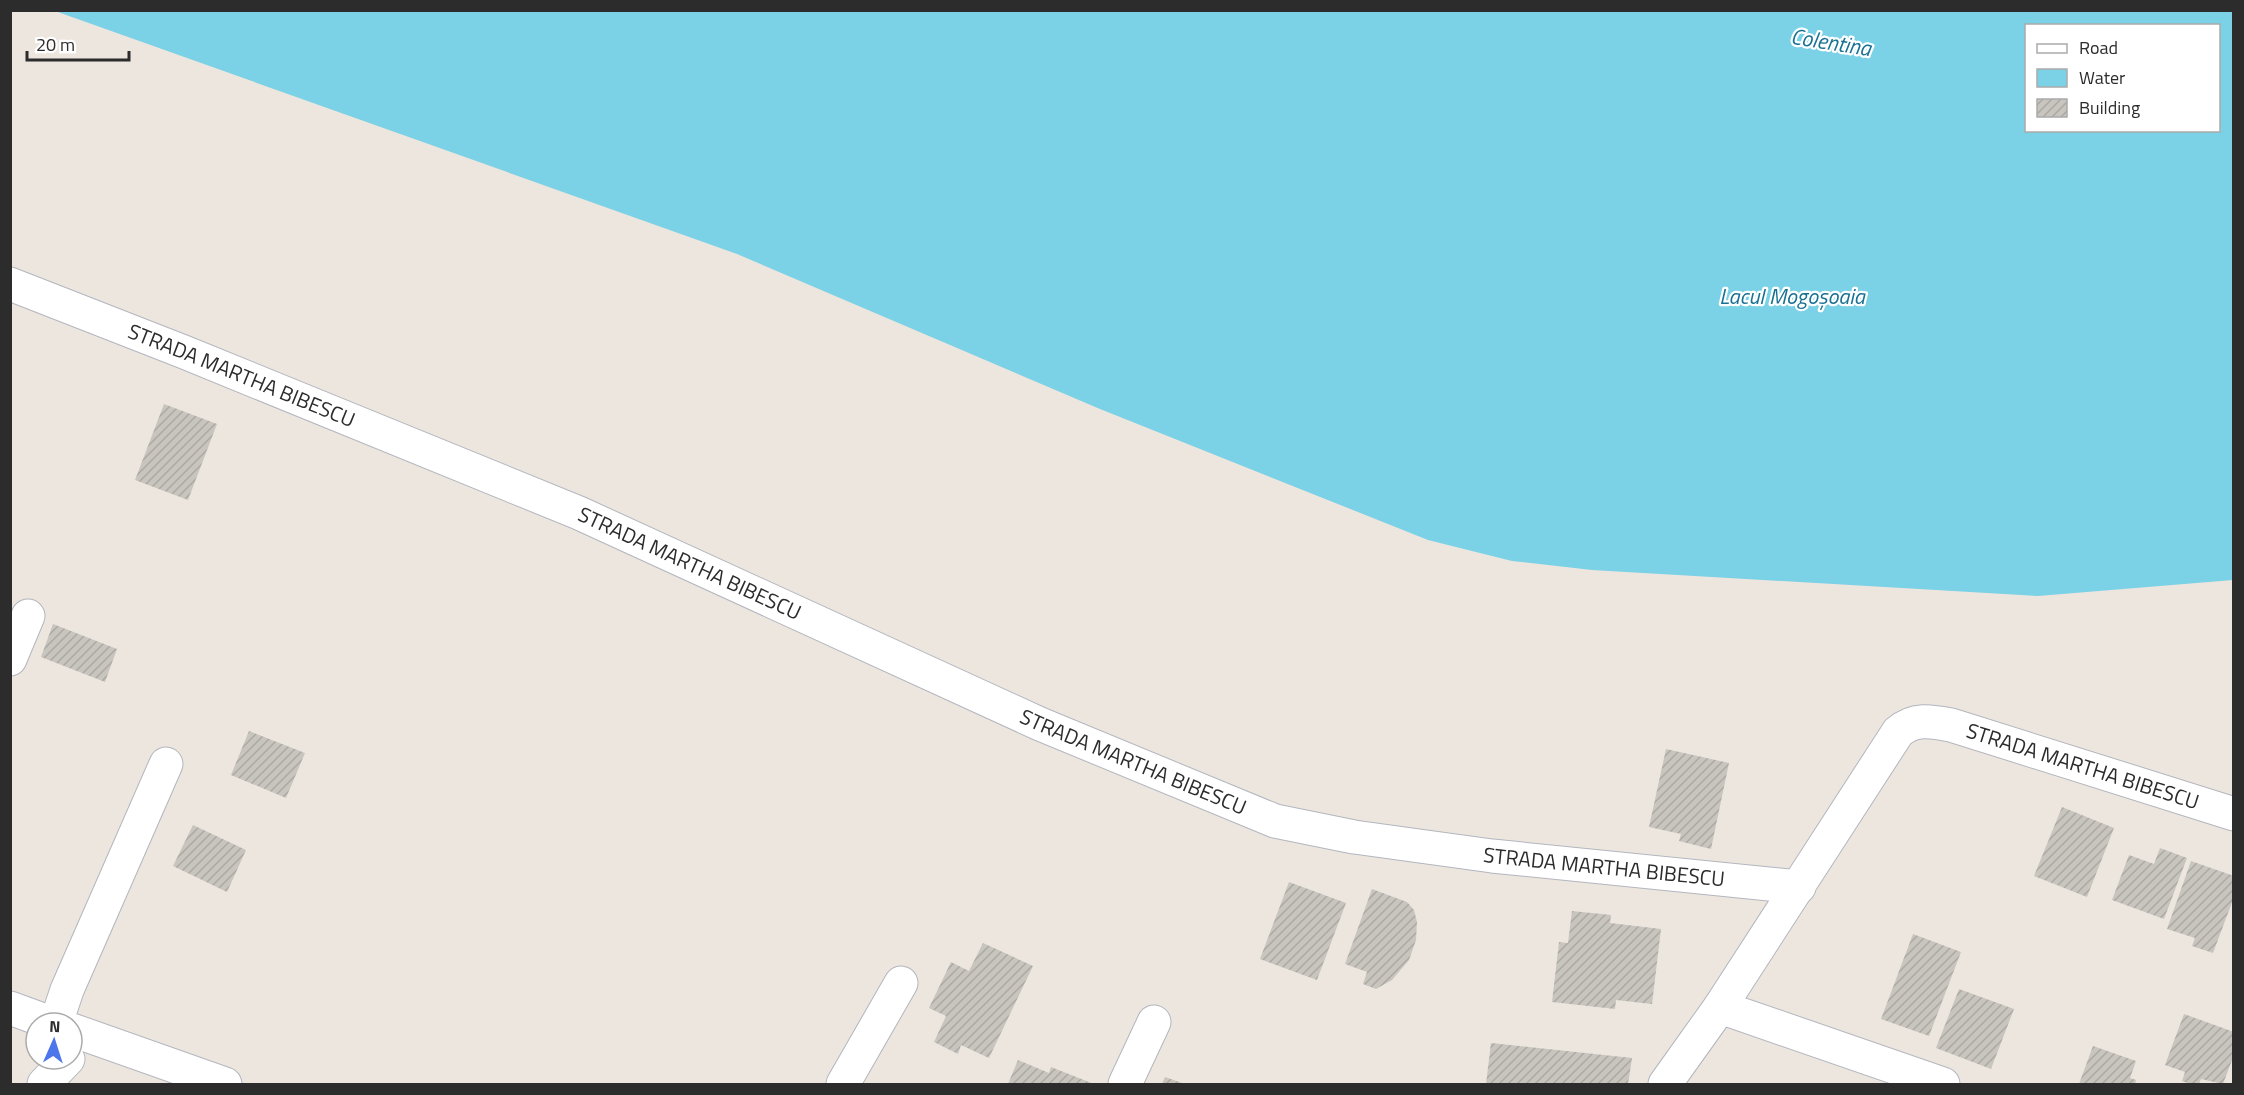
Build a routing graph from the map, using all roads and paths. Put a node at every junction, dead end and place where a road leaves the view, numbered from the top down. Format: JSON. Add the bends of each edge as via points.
{"nodes":[{"id":1,"x":10,"y":285,"type":"edge"},
{"id":2,"x":28,"y":616,"type":"dead end"},
{"id":3,"x":10,"y":658,"type":"edge"},
{"id":4,"x":166,"y":764,"type":"dead end"},
{"id":5,"x":2234,"y":814,"type":"edge"},
{"id":6,"x":1799,"y":887,"type":"junction"},
{"id":7,"x":901,"y":982,"type":"dead end"},
{"id":8,"x":1720,"y":1007,"type":"junction"},
{"id":9,"x":58,"y":1011,"type":"edge"},
{"id":10,"x":1154,"y":1022,"type":"dead end"},
{"id":11,"x":84,"y":1047,"type":"edge"},
{"id":12,"x":54,"y":1071,"type":"edge"},
{"id":13,"x":44,"y":1084,"type":"edge"},
{"id":14,"x":225,"y":1084,"type":"edge"},
{"id":15,"x":843,"y":1084,"type":"edge"},
{"id":16,"x":1125,"y":1084,"type":"edge"},
{"id":17,"x":1665,"y":1084,"type":"edge"},
{"id":18,"x":1943,"y":1084,"type":"edge"}],
"edges":[{"from":1,"to":6,"type":"street","name":"STRADA MARTHA BIBESCU","via":[[579,513],[1040,724],[1275,821],[1354,837],[1492,856]]},
{"from":2,"to":3,"type":"street"},
{"from":4,"to":9,"type":"street"},
{"from":5,"to":6,"type":"street","name":"STRADA MARTHA BIBESCU","via":[[1950,725],[1930,721],[1908,723],[1898,732]]},
{"from":6,"to":8,"type":"street"},
{"from":7,"to":15,"type":"street"},
{"from":8,"to":17,"type":"street"},
{"from":8,"to":18,"type":"street"},
{"from":10,"to":16,"type":"street"},
{"from":11,"to":14,"type":"street"},
{"from":12,"to":13,"type":"street"}]}
